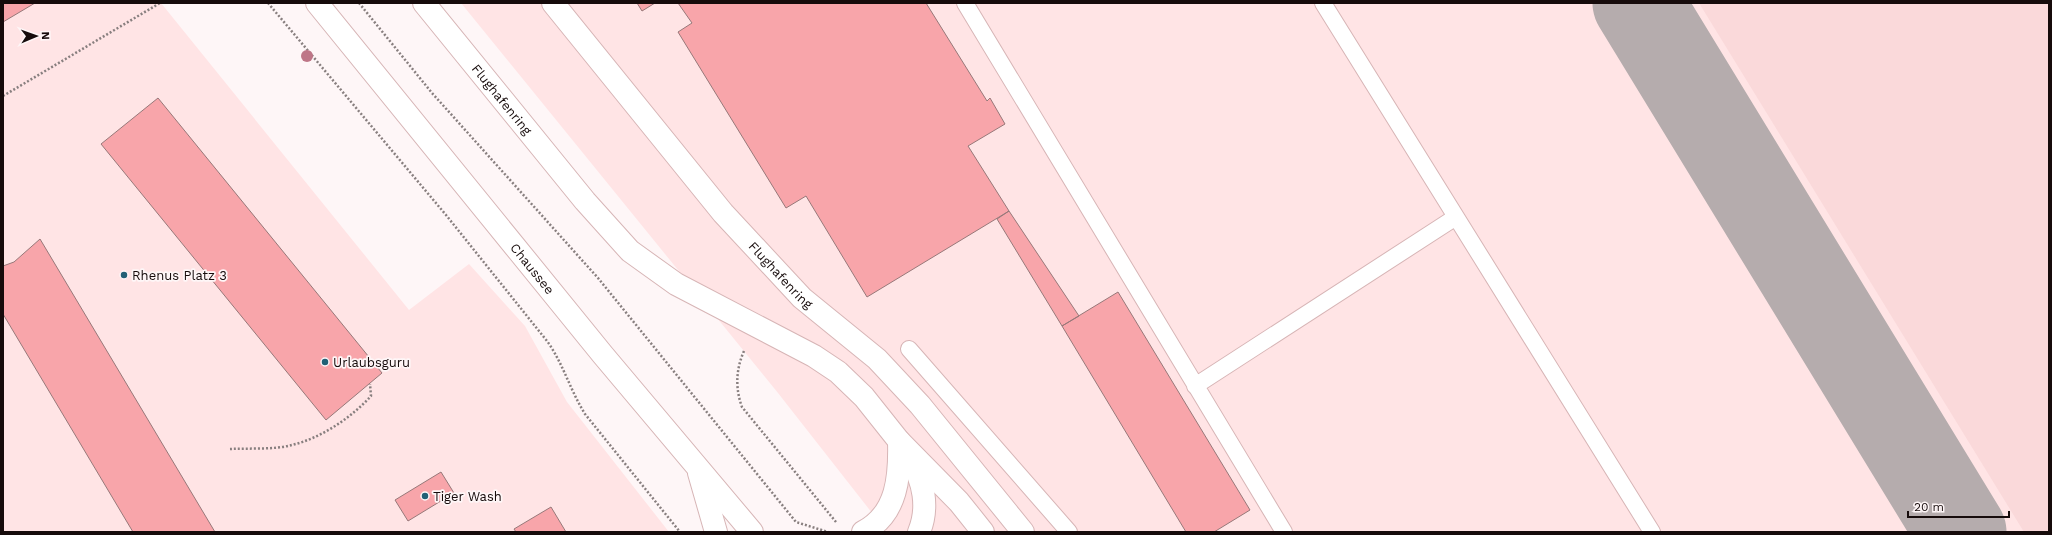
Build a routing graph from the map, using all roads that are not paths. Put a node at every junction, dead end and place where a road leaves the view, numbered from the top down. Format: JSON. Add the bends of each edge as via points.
{"nodes":[{"id":1,"x":317,"y":3,"type":"edge"},
{"id":2,"x":424,"y":3,"type":"edge"},
{"id":3,"x":553,"y":3,"type":"edge"},
{"id":4,"x":965,"y":3,"type":"edge"},
{"id":5,"x":1323,"y":3,"type":"edge"},
{"id":6,"x":1456,"y":217,"type":"junction"},
{"id":7,"x":910,"y":349,"type":"dead end"},
{"id":8,"x":1195,"y":386,"type":"junction"},
{"id":9,"x":899,"y":441,"type":"junction"},
{"id":10,"x":697,"y":468,"type":"junction"},
{"id":11,"x":716,"y":532,"type":"edge"},
{"id":12,"x":752,"y":532,"type":"edge"},
{"id":13,"x":863,"y":532,"type":"edge"},
{"id":14,"x":918,"y":532,"type":"edge"},
{"id":15,"x":983,"y":532,"type":"edge"},
{"id":16,"x":1023,"y":532,"type":"edge"},
{"id":17,"x":1069,"y":532,"type":"edge"},
{"id":18,"x":1284,"y":532,"type":"edge"},
{"id":19,"x":1652,"y":532,"type":"edge"}],
"edges":[{"from":1,"to":10,"type":"street","name":"Chaussee"},
{"from":2,"to":9,"type":"street","name":"Flughafenring","via":[[585,201],[630,251],[676,284],[801,349],[838,372],[864,397]]},
{"from":3,"to":16,"type":"street","name":"Flughafenring","via":[[723,213],[802,298],[877,359],[920,405]]},
{"from":4,"to":8,"type":"lane"},
{"from":5,"to":6,"type":"lane"},
{"from":6,"to":8,"type":"lane"},
{"from":6,"to":19,"type":"lane"},
{"from":7,"to":17,"type":"lane"},
{"from":8,"to":18,"type":"lane"},
{"from":9,"to":13,"type":"street","via":[[900,467],[897,489],[881,518]]},
{"from":9,"to":14,"type":"street","name":"Flughafenring","via":[[918,471],[925,495],[923,521]]},
{"from":9,"to":15,"type":"street","name":"Flughafenring"},
{"from":10,"to":11,"type":"street"},
{"from":10,"to":12,"type":"street","name":"Chaussee"}]}
